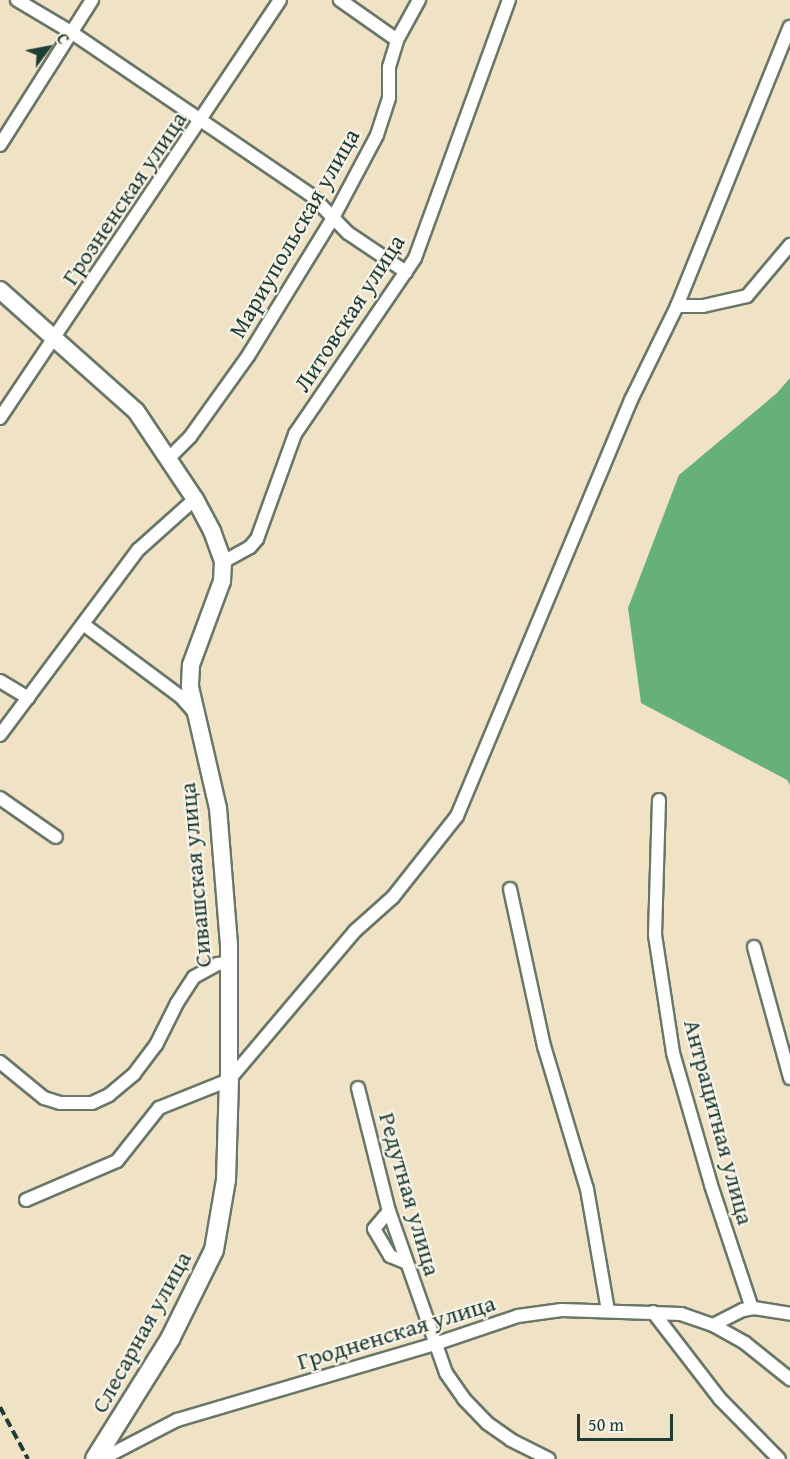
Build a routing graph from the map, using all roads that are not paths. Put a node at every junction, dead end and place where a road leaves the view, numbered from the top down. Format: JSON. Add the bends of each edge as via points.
{"nodes":[{"id":1,"x":17,"y":0,"type":"edge"},
{"id":2,"x":92,"y":0,"type":"edge"},
{"id":3,"x":280,"y":0,"type":"edge"},
{"id":4,"x":340,"y":0,"type":"edge"},
{"id":5,"x":419,"y":0,"type":"edge"},
{"id":6,"x":509,"y":0,"type":"edge"},
{"id":7,"x":790,"y":27,"type":"edge"},
{"id":8,"x":71,"y":33,"type":"junction"},
{"id":9,"x":397,"y":40,"type":"junction"},
{"id":10,"x":788,"y":43,"type":"edge"},
{"id":11,"x":200,"y":121,"type":"junction"},
{"id":12,"x":0,"y":145,"type":"edge"},
{"id":13,"x":334,"y":216,"type":"junction"},
{"id":14,"x":790,"y":245,"type":"edge"},
{"id":15,"x":406,"y":272,"type":"junction"},
{"id":16,"x":0,"y":290,"type":"edge"},
{"id":17,"x":677,"y":306,"type":"junction"},
{"id":18,"x":56,"y":338,"type":"junction"},
{"id":19,"x":0,"y":417,"type":"edge"},
{"id":20,"x":169,"y":458,"type":"junction"},
{"id":21,"x":195,"y":499,"type":"junction"},
{"id":22,"x":223,"y":562,"type":"junction"},
{"id":23,"x":83,"y":624,"type":"junction"},
{"id":24,"x":0,"y":681,"type":"edge"},
{"id":25,"x":28,"y":698,"type":"junction"},
{"id":26,"x":196,"y":714,"type":"junction"},
{"id":27,"x":0,"y":735,"type":"edge"},
{"id":28,"x":0,"y":798,"type":"edge"},
{"id":29,"x":659,"y":800,"type":"dead end"},
{"id":30,"x":56,"y":837,"type":"dead end"},
{"id":31,"x":510,"y":889,"type":"dead end"},
{"id":32,"x":754,"y":947,"type":"dead end"},
{"id":33,"x":228,"y":963,"type":"junction"},
{"id":34,"x":0,"y":1062,"type":"edge"},
{"id":35,"x":790,"y":1078,"type":"edge"},
{"id":36,"x":229,"y":1080,"type":"junction"},
{"id":37,"x":358,"y":1088,"type":"dead end"},
{"id":38,"x":26,"y":1200,"type":"dead end"},
{"id":39,"x":389,"y":1211,"type":"junction"},
{"id":40,"x":407,"y":1263,"type":"junction"},
{"id":41,"x":752,"y":1308,"type":"junction"},
{"id":42,"x":608,"y":1310,"type":"junction"},
{"id":43,"x":653,"y":1312,"type":"junction"},
{"id":44,"x":790,"y":1314,"type":"edge"},
{"id":45,"x":713,"y":1325,"type":"junction"},
{"id":46,"x":435,"y":1344,"type":"junction"},
{"id":47,"x":790,"y":1379,"type":"edge"},
{"id":48,"x":95,"y":1459,"type":"edge"},
{"id":49,"x":102,"y":1459,"type":"edge"},
{"id":50,"x":549,"y":1459,"type":"edge"},
{"id":51,"x":778,"y":1459,"type":"edge"}],
"edges":[{"from":1,"to":8,"type":"street"},
{"from":2,"to":8,"type":"street"},
{"from":3,"to":11,"type":"street","name":"Грозненская улица"},
{"from":4,"to":9,"type":"street"},
{"from":5,"to":9,"type":"street","name":"Мариупольская улица"},
{"from":6,"to":15,"type":"street","name":"Литовская улица","via":[[415,258]]},
{"from":7,"to":10,"type":"street"},
{"from":8,"to":11,"type":"street"},
{"from":8,"to":12,"type":"street"},
{"from":9,"to":13,"type":"street","name":"Мариупольская улица","via":[[389,67],[389,98],[377,135]]},
{"from":10,"to":17,"type":"street"},
{"from":11,"to":13,"type":"street","via":[[311,195]]},
{"from":11,"to":18,"type":"street","name":"Грозненская улица"},
{"from":13,"to":15,"type":"street","via":[[348,233]]},
{"from":13,"to":20,"type":"street","name":"Мариупольская улица","via":[[248,356],[190,437]]},
{"from":14,"to":17,"type":"street","via":[[747,296],[703,306]]},
{"from":15,"to":22,"type":"street","name":"Литовская улица","via":[[295,434],[257,539]]},
{"from":16,"to":18,"type":"street","name":"Сивашская улица"},
{"from":17,"to":36,"type":"street","via":[[631,400],[457,816],[393,897],[355,931]]},
{"from":18,"to":19,"type":"street","name":"Грозненская улица"},
{"from":18,"to":20,"type":"street","name":"Сивашская улица","via":[[136,411]]},
{"from":20,"to":21,"type":"street","name":"Сивашская улица"},
{"from":21,"to":22,"type":"street","name":"Сивашская улица"},
{"from":21,"to":23,"type":"street","via":[[138,550]]},
{"from":22,"to":26,"type":"street","name":"Сивашская улица","via":[[222,581],[191,665],[190,687]]},
{"from":23,"to":25,"type":"street"},
{"from":23,"to":26,"type":"street","via":[[181,697]]},
{"from":24,"to":25,"type":"street"},
{"from":25,"to":27,"type":"street"},
{"from":26,"to":33,"type":"street","name":"Сивашская улица","via":[[218,808]]},
{"from":28,"to":30,"type":"street"},
{"from":29,"to":41,"type":"street","name":"Антрацитная улица","via":[[655,935],[673,1053]]},
{"from":31,"to":42,"type":"street","via":[[544,1046],[587,1189]]},
{"from":32,"to":35,"type":"street"},
{"from":33,"to":34,"type":"street","via":[[217,964],[194,977],[156,1046],[134,1074],[109,1095],[92,1103],[60,1103],[44,1098]]},
{"from":33,"to":36,"type":"street","name":"Сивашская улица"},
{"from":36,"to":38,"type":"street","via":[[159,1108],[117,1161]]},
{"from":36,"to":48,"type":"main road","name":"Слесарная улица","via":[[226,1180],[214,1250],[170,1340]]},
{"from":37,"to":39,"type":"street","name":"Редутная улица"},
{"from":39,"to":40,"type":"street","name":"Редутная улица"},
{"from":39,"to":40,"type":"street","via":[[374,1229],[390,1256]]},
{"from":40,"to":46,"type":"street","name":"Редутная улица"},
{"from":41,"to":44,"type":"street"},
{"from":41,"to":45,"type":"street"},
{"from":42,"to":43,"type":"street","name":"Гродненская улица"},
{"from":42,"to":46,"type":"street","name":"Гродненская улица","via":[[562,1310],[518,1316]]},
{"from":43,"to":45,"type":"street","name":"Гродненская улица","via":[[681,1314]]},
{"from":43,"to":51,"type":"street","via":[[720,1399]]},
{"from":45,"to":47,"type":"street","name":"Гродненская улица","via":[[745,1343]]},
{"from":46,"to":49,"type":"street","name":"Гродненская улица","via":[[177,1420]]},
{"from":46,"to":50,"type":"street","name":"Редутная улица","via":[[446,1373],[487,1423]]}]}
